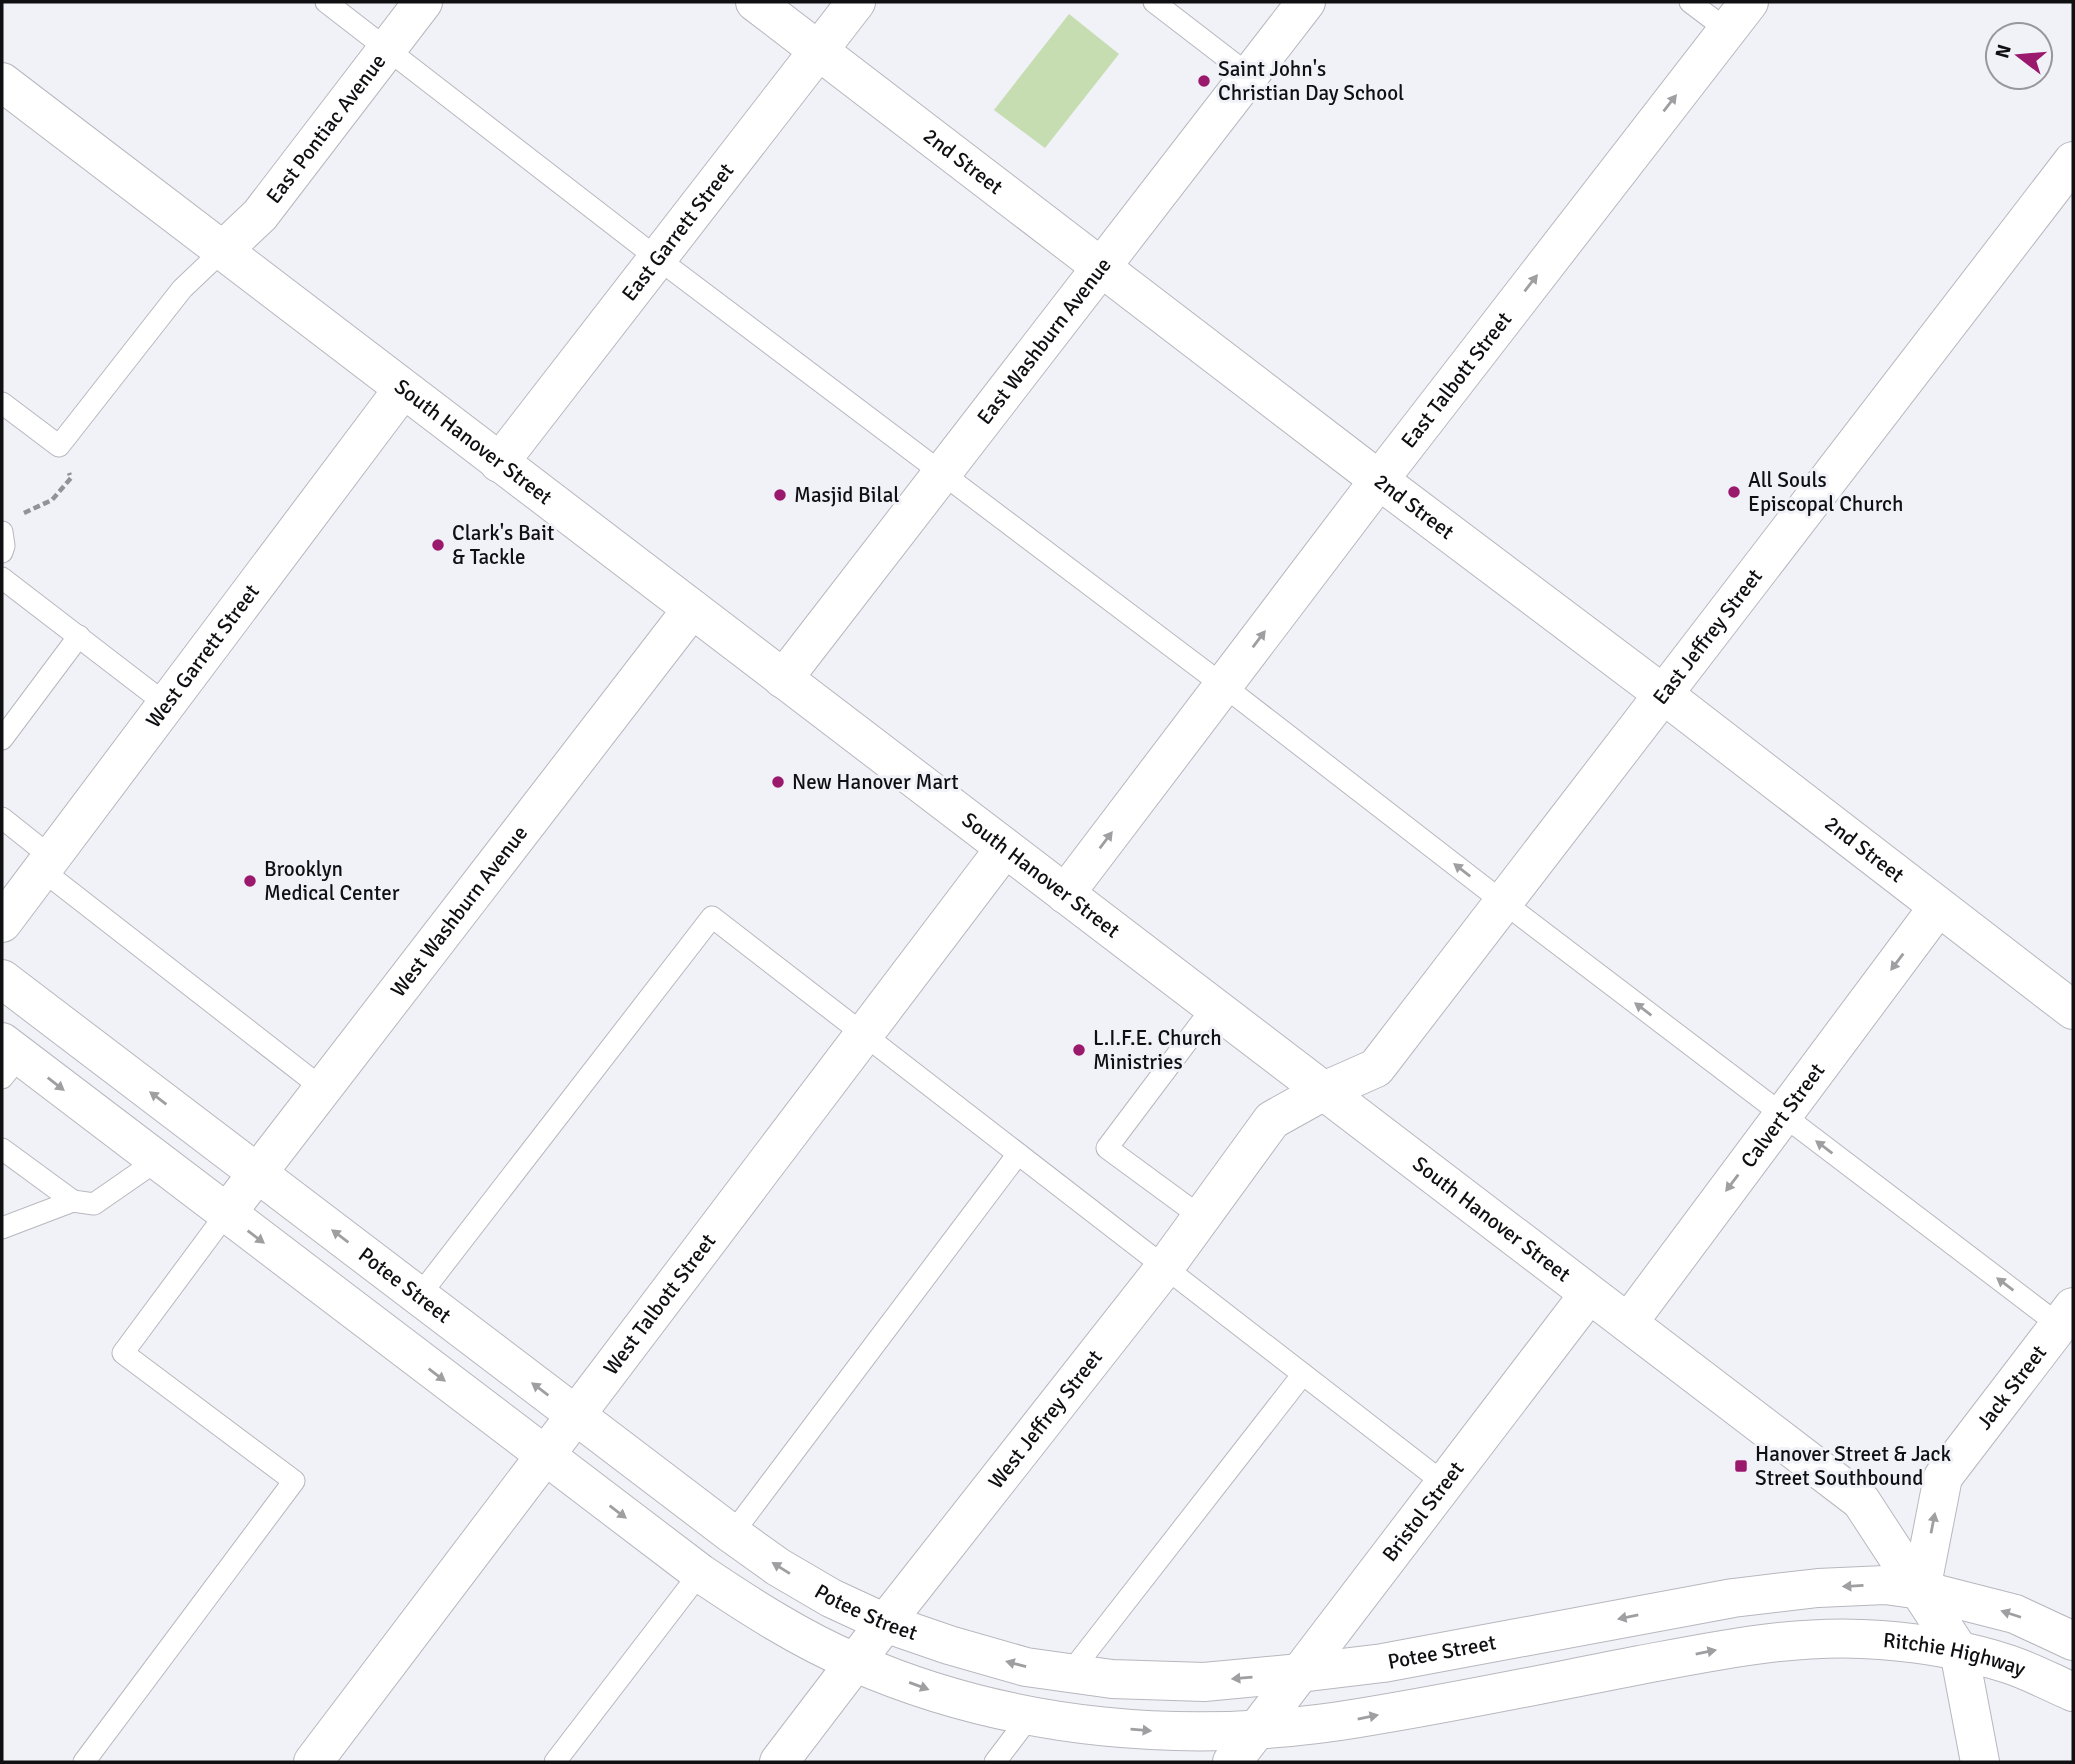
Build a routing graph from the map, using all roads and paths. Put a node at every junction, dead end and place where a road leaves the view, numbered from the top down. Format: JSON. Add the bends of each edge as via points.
{"nodes":[{"id":1,"x":326,"y":2,"type":"edge"},
{"id":2,"x":423,"y":2,"type":"edge"},
{"id":3,"x":755,"y":2,"type":"edge"},
{"id":4,"x":856,"y":2,"type":"edge"},
{"id":5,"x":1154,"y":2,"type":"edge"},
{"id":6,"x":1306,"y":2,"type":"edge"},
{"id":7,"x":1689,"y":2,"type":"edge"},
{"id":8,"x":1738,"y":16,"type":"edge"},
{"id":9,"x":388,"y":47,"type":"junction"},
{"id":10,"x":818,"y":51,"type":"junction"},
{"id":11,"x":1249,"y":75,"type":"junction"},
{"id":12,"x":6,"y":93,"type":"edge"},
{"id":13,"x":2073,"y":161,"type":"edge"},
{"id":14,"x":222,"y":251,"type":"junction"},
{"id":15,"x":657,"y":258,"type":"junction"},
{"id":16,"x":1101,"y":267,"type":"junction"},
{"id":17,"x":403,"y":389,"type":"junction"},
{"id":18,"x":2,"y":403,"type":"edge"},
{"id":19,"x":59,"y":446,"type":"junction"},
{"id":20,"x":499,"y":463,"type":"junction"},
{"id":21,"x":941,"y":474,"type":"junction"},
{"id":22,"x":1379,"y":480,"type":"junction"},
{"id":23,"x":19,"y":516,"type":"dead end"},
{"id":24,"x":2,"y":532,"type":"edge"},
{"id":25,"x":2,"y":552,"type":"edge"},
{"id":26,"x":2,"y":578,"type":"edge"},
{"id":27,"x":692,"y":609,"type":"junction"},
{"id":28,"x":79,"y":636,"type":"junction"},
{"id":29,"x":783,"y":679,"type":"junction"},
{"id":30,"x":1224,"y":685,"type":"junction"},
{"id":31,"x":1663,"y":694,"type":"junction"},
{"id":32,"x":166,"y":704,"type":"junction"},
{"id":33,"x":2,"y":739,"type":"edge"},
{"id":34,"x":2,"y":818,"type":"edge"},
{"id":35,"x":1005,"y":848,"type":"junction"},
{"id":36,"x":46,"y":863,"type":"junction"},
{"id":37,"x":1065,"y":894,"type":"junction"},
{"id":38,"x":1503,"y":902,"type":"junction"},
{"id":39,"x":1938,"y":907,"type":"junction"},
{"id":40,"x":2,"y":923,"type":"edge"},
{"id":41,"x":2,"y":979,"type":"edge"},
{"id":42,"x":1213,"y":1007,"type":"junction"},
{"id":43,"x":2073,"y":1010,"type":"edge"},
{"id":44,"x":864,"y":1034,"type":"junction"},
{"id":45,"x":8,"y":1059,"type":"edge"},
{"id":46,"x":322,"y":1087,"type":"junction"},
{"id":47,"x":1324,"y":1091,"type":"junction"},
{"id":48,"x":1783,"y":1115,"type":"junction"},
{"id":49,"x":2,"y":1149,"type":"edge"},
{"id":50,"x":1018,"y":1154,"type":"junction"},
{"id":51,"x":156,"y":1161,"type":"junction"},
{"id":52,"x":257,"y":1172,"type":"junction"},
{"id":53,"x":73,"y":1201,"type":"junction"},
{"id":54,"x":226,"y":1214,"type":"junction"},
{"id":55,"x":1201,"y":1217,"type":"junction"},
{"id":56,"x":2,"y":1228,"type":"edge"},
{"id":57,"x":1165,"y":1267,"type":"junction"},
{"id":58,"x":1589,"y":1294,"type":"junction"},
{"id":59,"x":419,"y":1296,"type":"junction"},
{"id":60,"x":2066,"y":1316,"type":"edge"},
{"id":61,"x":1628,"y":1323,"type":"junction"},
{"id":62,"x":1303,"y":1374,"type":"junction"},
{"id":63,"x":575,"y":1415,"type":"junction"},
{"id":64,"x":545,"y":1457,"type":"junction"},
{"id":65,"x":1445,"y":1484,"type":"junction"},
{"id":66,"x":732,"y":1534,"type":"junction"},
{"id":67,"x":700,"y":1573,"type":"junction"},
{"id":68,"x":1921,"y":1590,"type":"junction"},
{"id":69,"x":885,"y":1623,"type":"junction"},
{"id":70,"x":2073,"y":1641,"type":"edge"},
{"id":71,"x":1959,"y":1651,"type":"junction"},
{"id":72,"x":855,"y":1663,"type":"junction"},
{"id":73,"x":1070,"y":1673,"type":"junction"},
{"id":74,"x":1300,"y":1673,"type":"junction"},
{"id":75,"x":2073,"y":1692,"type":"edge"},
{"id":76,"x":1030,"y":1716,"type":"junction"},
{"id":77,"x":1257,"y":1730,"type":"junction"},
{"id":78,"x":83,"y":1762,"type":"edge"},
{"id":79,"x":313,"y":1762,"type":"edge"},
{"id":80,"x":555,"y":1762,"type":"edge"},
{"id":81,"x":779,"y":1762,"type":"edge"},
{"id":82,"x":995,"y":1762,"type":"edge"},
{"id":83,"x":1232,"y":1762,"type":"edge"},
{"id":84,"x":1980,"y":1762,"type":"edge"}],
"edges":[{"from":1,"to":9,"type":"lane"},
{"from":2,"to":9,"type":"street","name":"East Pontiac Avenue"},
{"from":3,"to":10,"type":"street","name":"2nd Street"},
{"from":4,"to":10,"type":"street","name":"East Garrett Street"},
{"from":5,"to":11,"type":"lane"},
{"from":6,"to":11,"type":"street","name":"East Washburn Avenue"},
{"from":7,"to":8,"type":"lane"},
{"from":22,"to":8,"type":"street","name":"East Talbott Street","one_way":true},
{"from":9,"to":14,"type":"street","name":"East Pontiac Avenue","via":[[260,215]]},
{"from":9,"to":15,"type":"lane"},
{"from":10,"to":15,"type":"street","name":"East Garrett Street"},
{"from":10,"to":16,"type":"street","name":"2nd Street"},
{"from":11,"to":16,"type":"street","name":"East Washburn Avenue"},
{"from":12,"to":14,"type":"street","name":"South Hanover Street"},
{"from":13,"to":31,"type":"street","name":"East Jeffrey Street"},
{"from":14,"to":17,"type":"street","name":"South Hanover Street"},
{"from":14,"to":19,"type":"lane","via":[[182,289]]},
{"from":15,"to":20,"type":"street","name":"East Garrett Street"},
{"from":15,"to":21,"type":"lane"},
{"from":16,"to":21,"type":"street","name":"East Washburn Avenue"},
{"from":16,"to":22,"type":"street","name":"2nd Street"},
{"from":17,"to":20,"type":"street","name":"South Hanover Street"},
{"from":17,"to":32,"type":"street","name":"West Garrett Street"},
{"from":18,"to":19,"type":"lane"},
{"from":19,"to":23,"type":"path","via":[[71,478],[51,500]]},
{"from":20,"to":27,"type":"street","name":"South Hanover Street"},
{"from":21,"to":29,"type":"street","name":"East Washburn Avenue"},
{"from":21,"to":30,"type":"lane"},
{"from":30,"to":22,"type":"street","name":"East Talbott Street","one_way":true},
{"from":22,"to":31,"type":"street","name":"2nd Street"},
{"from":24,"to":25,"type":"lane"},
{"from":26,"to":28,"type":"lane"},
{"from":27,"to":29,"type":"street","name":"South Hanover Street"},
{"from":27,"to":46,"type":"street","name":"West Washburn Avenue"},
{"from":28,"to":32,"type":"lane"},
{"from":28,"to":33,"type":"lane"},
{"from":29,"to":35,"type":"street","name":"South Hanover Street"},
{"from":37,"to":30,"type":"street","name":"East Talbott Street","one_way":true},
{"from":38,"to":30,"type":"lane","one_way":true},
{"from":31,"to":38,"type":"street","name":"East Jeffrey Street"},
{"from":31,"to":39,"type":"street","name":"2nd Street"},
{"from":32,"to":36,"type":"street","name":"West Garrett Street"},
{"from":34,"to":36,"type":"lane"},
{"from":35,"to":37,"type":"street","name":"South Hanover Street"},
{"from":35,"to":44,"type":"street","name":"West Talbott Street"},
{"from":36,"to":40,"type":"street","name":"West Garrett Street"},
{"from":36,"to":46,"type":"lane"},
{"from":37,"to":42,"type":"street","name":"South Hanover Street"},
{"from":38,"to":47,"type":"street","name":"East Jeffrey Street","via":[[1376,1068]]},
{"from":48,"to":38,"type":"lane","one_way":true},
{"from":39,"to":43,"type":"street","name":"2nd Street"},
{"from":39,"to":48,"type":"street","name":"Calvert Street","one_way":true},
{"from":52,"to":41,"type":"street","name":"Potee Street","one_way":true},
{"from":42,"to":47,"type":"street","name":"South Hanover Street"},
{"from":42,"to":55,"type":"lane","via":[[1107,1148]]},
{"from":44,"to":50,"type":"lane"},
{"from":44,"to":59,"type":"lane","via":[[712,916]]},
{"from":44,"to":63,"type":"street","name":"West Talbott Street"},
{"from":45,"to":51,"type":"street","one_way":true},
{"from":46,"to":52,"type":"street","name":"West Washburn Avenue"},
{"from":47,"to":55,"type":"street","name":"West Jeffrey Street","via":[[1272,1120]]},
{"from":47,"to":58,"type":"street","name":"South Hanover Street"},
{"from":60,"to":48,"type":"lane","one_way":true},
{"from":48,"to":61,"type":"street","name":"Calvert Street","one_way":true},
{"from":49,"to":53,"type":"lane"},
{"from":50,"to":57,"type":"lane"},
{"from":50,"to":66,"type":"lane"},
{"from":51,"to":53,"type":"lane","via":[[94,1204]]},
{"from":51,"to":54,"type":"street"},
{"from":52,"to":54,"type":"street","name":"West Washburn Avenue"},
{"from":59,"to":52,"type":"street","name":"Potee Street","one_way":true},
{"from":53,"to":56,"type":"lane"},
{"from":54,"to":64,"type":"street","one_way":true},
{"from":54,"to":78,"type":"lane","via":[[123,1353],[293,1481]]},
{"from":55,"to":57,"type":"street","name":"West Jeffrey Street"},
{"from":57,"to":62,"type":"lane"},
{"from":57,"to":69,"type":"street","name":"West Jeffrey Street"},
{"from":58,"to":61,"type":"street","name":"South Hanover Street"},
{"from":58,"to":65,"type":"street","name":"Bristol Street"},
{"from":63,"to":59,"type":"street","name":"Potee Street","one_way":true},
{"from":68,"to":60,"type":"street","name":"Jack Street","one_way":true,"via":[[1942,1477]]},
{"from":61,"to":68,"type":"street","name":"South Hanover Street","via":[[1861,1501]]},
{"from":62,"to":65,"type":"lane"},
{"from":62,"to":73,"type":"lane"},
{"from":63,"to":64,"type":"street","name":"West Talbott Street"},
{"from":63,"to":66,"type":"street","name":"Potee Street"},
{"from":64,"to":67,"type":"street","one_way":true},
{"from":64,"to":79,"type":"street","name":"West Talbott Street"},
{"from":65,"to":74,"type":"street","name":"Bristol Street"},
{"from":69,"to":66,"type":"street","name":"Potee Street","one_way":true,"via":[[831,1598]]},
{"from":67,"to":72,"type":"street"},
{"from":67,"to":80,"type":"lane"},
{"from":70,"to":68,"type":"street","one_way":true,"via":[[2015,1614]]},
{"from":68,"to":71,"type":"street","name":"South Hanover Street"},
{"from":68,"to":74,"type":"street","name":"Potee Street","one_way":true,"via":[[1885,1585],[1733,1598],[1382,1663]]},
{"from":69,"to":72,"type":"street","name":"West Jeffrey Street"},
{"from":73,"to":69,"type":"street","name":"Potee Street","one_way":true,"via":[[1026,1667]]},
{"from":71,"to":75,"type":"street","name":"Ritchie Highway","via":[[2010,1664]]},
{"from":77,"to":71,"type":"street","name":"Ritchie Highway","one_way":true,"via":[[1357,1719],[1743,1645],[1829,1637]]},
{"from":71,"to":84,"type":"street"},
{"from":72,"to":76,"type":"street","one_way":true,"via":[[933,1691]]},
{"from":72,"to":81,"type":"street","name":"West Jeffrey Street"},
{"from":74,"to":73,"type":"street","name":"Potee Street","one_way":true,"via":[[1204,1682]]},
{"from":74,"to":77,"type":"street","name":"Bristol Street"},
{"from":76,"to":77,"type":"street","one_way":true,"via":[[1168,1732]]},
{"from":76,"to":82,"type":"lane"},
{"from":77,"to":83,"type":"street","name":"Bristol Street"}]}
